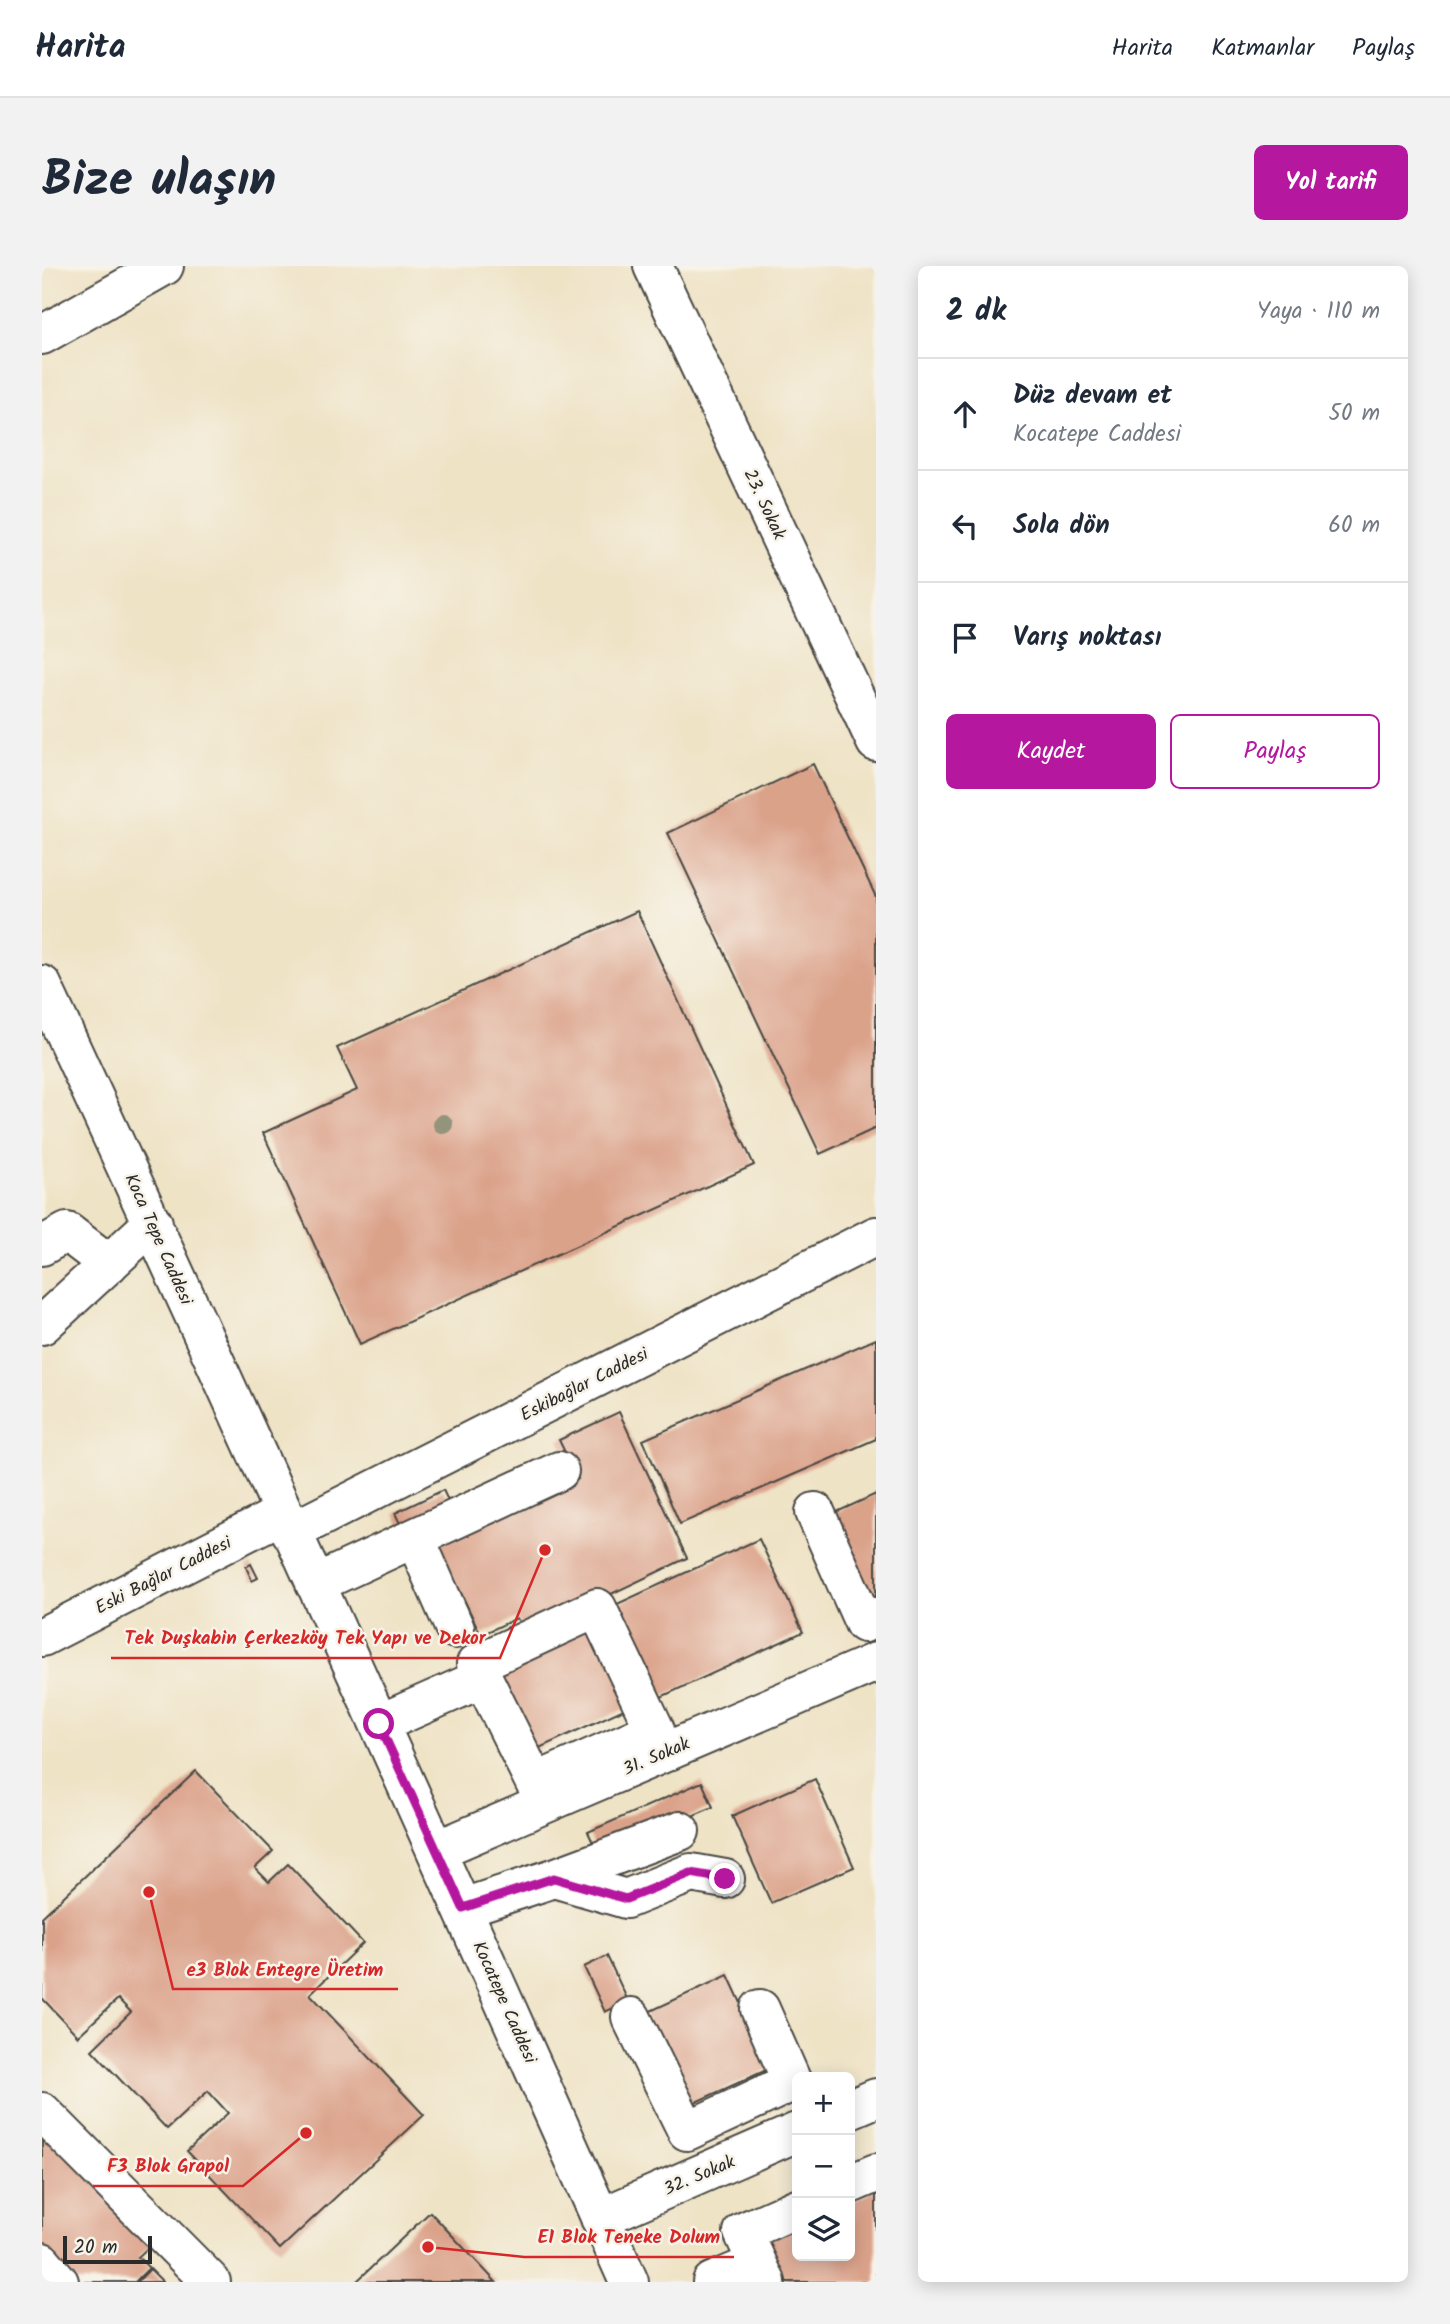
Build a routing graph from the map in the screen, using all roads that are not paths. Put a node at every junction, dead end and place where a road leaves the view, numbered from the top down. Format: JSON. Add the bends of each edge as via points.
{"nodes":[{"id":1,"x":164,"y":266,"type":"edge"},
{"id":2,"x":653,"y":266,"type":"edge"},
{"id":3,"x":42,"y":335,"type":"edge"},
{"id":4,"x":876,"y":742,"type":"edge"},
{"id":5,"x":42,"y":985,"type":"edge"},
{"id":6,"x":153,"y":1223,"type":"junction"},
{"id":7,"x":876,"y":1236,"type":"edge"},
{"id":8,"x":42,"y":1246,"type":"edge"},
{"id":9,"x":109,"y":1264,"type":"junction"},
{"id":10,"x":42,"y":1325,"type":"edge"},
{"id":11,"x":559,"y":1471,"type":"dead end"},
{"id":12,"x":814,"y":1512,"type":"dead end"},
{"id":13,"x":283,"y":1513,"type":"junction"},
{"id":14,"x":415,"y":1538,"type":"junction"},
{"id":15,"x":315,"y":1584,"type":"junction"},
{"id":16,"x":876,"y":1617,"type":"edge"},
{"id":17,"x":455,"y":1629,"type":"dead end"},
{"id":18,"x":42,"y":1637,"type":"edge"},
{"id":19,"x":876,"y":1661,"type":"edge"},
{"id":20,"x":483,"y":1678,"type":"junction"},
{"id":21,"x":379,"y":1724,"type":"junction"},
{"id":22,"x":680,"y":1831,"type":"dead end"},
{"id":23,"x":437,"y":1850,"type":"junction"},
{"id":24,"x":554,"y":1878,"type":"junction"},
{"id":25,"x":725,"y":1879,"type":"dead end"},
{"id":26,"x":463,"y":1908,"type":"junction"},
{"id":27,"x":760,"y":2009,"type":"dead end"},
{"id":28,"x":631,"y":2017,"type":"dead end"},
{"id":29,"x":876,"y":2098,"type":"edge"},
{"id":30,"x":748,"y":2103,"type":"junction"},
{"id":31,"x":855,"y":2107,"type":"edge"},
{"id":32,"x":42,"y":2112,"type":"edge"},
{"id":33,"x":783,"y":2138,"type":"edge"},
{"id":34,"x":876,"y":2173,"type":"edge"},
{"id":35,"x":855,"y":2182,"type":"edge"},
{"id":36,"x":792,"y":2210,"type":"edge"},
{"id":37,"x":600,"y":2218,"type":"junction"},
{"id":38,"x":42,"y":2262,"type":"edge"},
{"id":39,"x":762,"y":2272,"type":"edge"},
{"id":40,"x":59,"y":2282,"type":"edge"},
{"id":41,"x":211,"y":2282,"type":"edge"},
{"id":42,"x":629,"y":2282,"type":"edge"},
{"id":43,"x":712,"y":2282,"type":"edge"}],
"edges":[{"from":1,"to":3,"type":"street"},
{"from":2,"to":4,"type":"street","name":"23. Sokak"},
{"from":5,"to":6,"type":"street","name":"Koca Tepe Caddesi"},
{"from":6,"to":9,"type":"street"},
{"from":6,"to":13,"type":"street","name":"Koca Tepe Caddesi"},
{"from":7,"to":13,"type":"street","name":"Eskibağlar Caddesi"},
{"from":8,"to":9,"type":"street","via":[[66,1231]]},
{"from":9,"to":10,"type":"street"},
{"from":11,"to":14,"type":"street"},
{"from":12,"to":16,"type":"street","via":[[864,1623]]},
{"from":13,"to":15,"type":"street","name":"Kocatepe Caddesi"},
{"from":13,"to":18,"type":"street","name":"Eski Bağlar Caddesi"},
{"from":14,"to":15,"type":"street"},
{"from":14,"to":17,"type":"street"},
{"from":15,"to":21,"type":"street","name":"Kocatepe Caddesi"},
{"from":19,"to":23,"type":"street","name":"31. Sokak"},
{"from":20,"to":20,"type":"street","via":[[535,1783],[655,1730],[597,1608],[476,1664]]},
{"from":20,"to":21,"type":"street"},
{"from":21,"to":23,"type":"street","name":"Kocatepe Caddesi"},
{"from":22,"to":24,"type":"street"},
{"from":23,"to":26,"type":"street","name":"Kocatepe Caddesi"},
{"from":24,"to":25,"type":"street","via":[[626,1899],[691,1873]]},
{"from":24,"to":26,"type":"street"},
{"from":26,"to":37,"type":"street","name":"Kocatepe Caddesi"},
{"from":27,"to":30,"type":"street","via":[[792,2082]]},
{"from":28,"to":30,"type":"street","via":[[687,2130]]},
{"from":29,"to":31,"type":"street"},
{"from":30,"to":33,"type":"street"},
{"from":32,"to":41,"type":"street"},
{"from":33,"to":37,"type":"street","name":"32. Sokak"},
{"from":34,"to":35,"type":"street"},
{"from":36,"to":39,"type":"street","via":[[743,2232]]},
{"from":37,"to":42,"type":"street","name":"Kocatepe Caddesi"},
{"from":38,"to":40,"type":"street"},
{"from":39,"to":43,"type":"street"}]}
